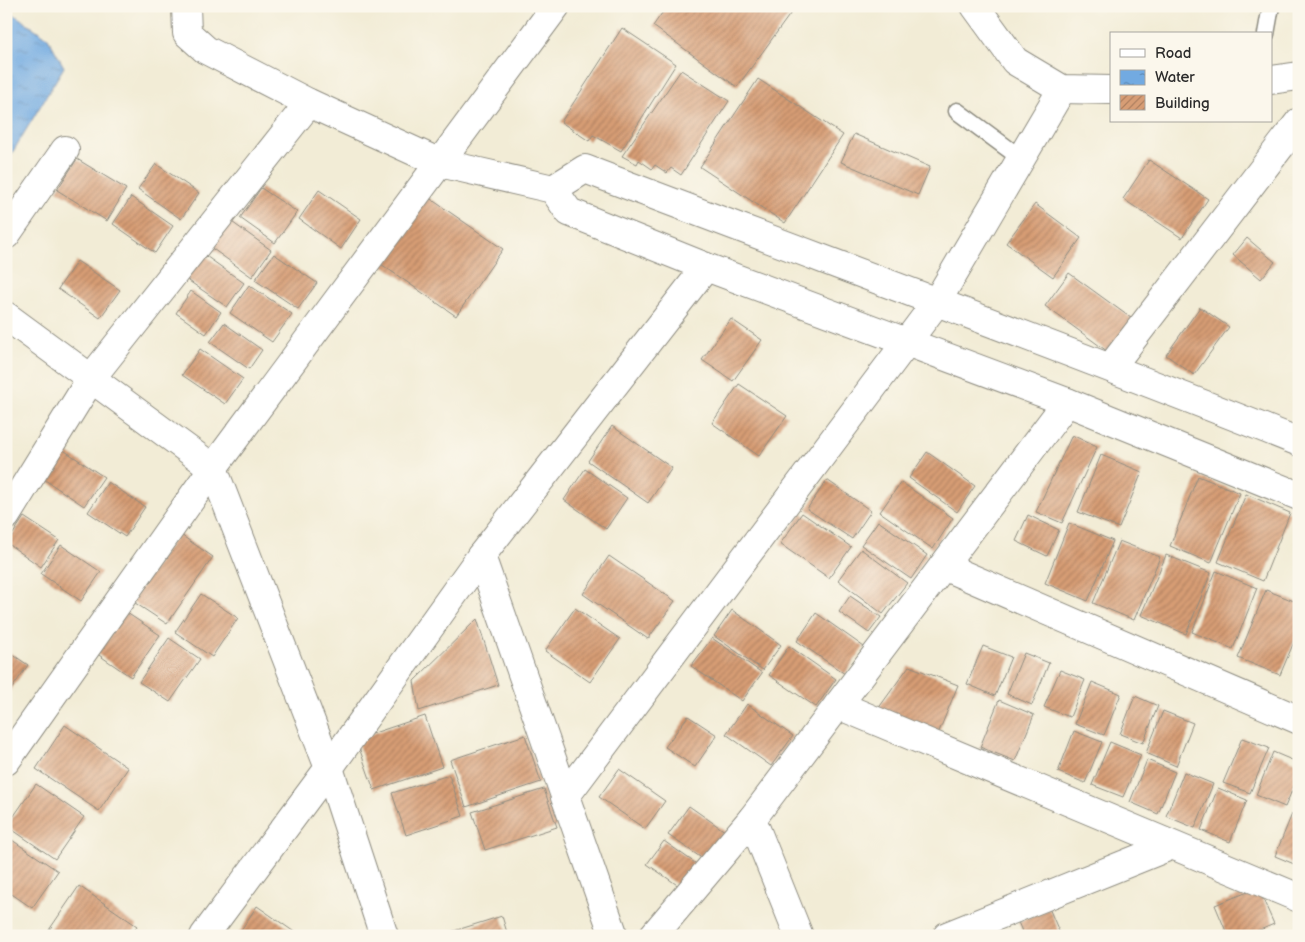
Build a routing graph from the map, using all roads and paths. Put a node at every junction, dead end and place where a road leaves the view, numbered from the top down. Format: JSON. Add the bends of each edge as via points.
{"nodes":[{"id":1,"x":186,"y":6,"type":"edge"},
{"id":2,"x":556,"y":6,"type":"edge"},
{"id":3,"x":975,"y":6,"type":"edge"},
{"id":4,"x":1271,"y":6,"type":"edge"},
{"id":5,"x":1266,"y":32,"type":"edge"},
{"id":6,"x":1299,"y":76,"type":"edge"},
{"id":7,"x":1272,"y":80,"type":"edge"},
{"id":8,"x":1062,"y":90,"type":"junction"},
{"id":9,"x":1110,"y":90,"type":"edge"},
{"id":10,"x":309,"y":103,"type":"junction"},
{"id":11,"x":957,"y":111,"type":"dead end"},
{"id":12,"x":1299,"y":122,"type":"edge"},
{"id":13,"x":65,"y":150,"type":"dead end"},
{"id":14,"x":1022,"y":158,"type":"junction"},
{"id":15,"x":440,"y":163,"type":"junction"},
{"id":16,"x":553,"y":190,"type":"junction"},
{"id":17,"x":6,"y":234,"type":"edge"},
{"id":18,"x":706,"y":267,"type":"junction"},
{"id":19,"x":936,"y":303,"type":"junction"},
{"id":20,"x":6,"y":316,"type":"edge"},
{"id":21,"x":908,"y":342,"type":"junction"},
{"id":22,"x":1111,"y":367,"type":"junction"},
{"id":23,"x":92,"y":377,"type":"junction"},
{"id":24,"x":1067,"y":402,"type":"junction"},
{"id":25,"x":1299,"y":442,"type":"edge"},
{"id":26,"x":213,"y":468,"type":"junction"},
{"id":27,"x":1299,"y":496,"type":"edge"},
{"id":28,"x":6,"y":516,"type":"edge"},
{"id":29,"x":481,"y":556,"type":"junction"},
{"id":30,"x":943,"y":566,"type":"junction"},
{"id":31,"x":838,"y":705,"type":"junction"},
{"id":32,"x":1299,"y":720,"type":"edge"},
{"id":33,"x":6,"y":761,"type":"edge"},
{"id":34,"x":329,"y":768,"type":"junction"},
{"id":35,"x":566,"y":797,"type":"junction"},
{"id":36,"x":752,"y":819,"type":"junction"},
{"id":37,"x":1170,"y":846,"type":"junction"},
{"id":38,"x":1299,"y":898,"type":"edge"},
{"id":39,"x":204,"y":936,"type":"edge"},
{"id":40,"x":384,"y":936,"type":"edge"},
{"id":41,"x":614,"y":936,"type":"edge"},
{"id":42,"x":653,"y":936,"type":"edge"},
{"id":43,"x":798,"y":936,"type":"edge"},
{"id":44,"x":947,"y":936,"type":"edge"}],
"edges":[{"from":1,"to":10,"type":"street","via":[[187,33],[206,50]]},
{"from":2,"to":15,"type":"street"},
{"from":3,"to":8,"type":"street","via":[[1015,61]]},
{"from":4,"to":5,"type":"lane"},
{"from":6,"to":7,"type":"street"},
{"from":8,"to":9,"type":"street"},
{"from":8,"to":14,"type":"street"},
{"from":10,"to":15,"type":"street"},
{"from":10,"to":23,"type":"street"},
{"from":11,"to":14,"type":"lane"},
{"from":12,"to":22,"type":"street"},
{"from":13,"to":17,"type":"street"},
{"from":14,"to":19,"type":"street"},
{"from":15,"to":16,"type":"street"},
{"from":15,"to":26,"type":"street"},
{"from":16,"to":18,"type":"street","via":[[568,212]]},
{"from":16,"to":19,"type":"street","via":[[585,169]]},
{"from":18,"to":21,"type":"street"},
{"from":18,"to":29,"type":"street"},
{"from":19,"to":21,"type":"street"},
{"from":19,"to":22,"type":"street"},
{"from":20,"to":23,"type":"street"},
{"from":21,"to":24,"type":"street"},
{"from":21,"to":35,"type":"street"},
{"from":22,"to":25,"type":"street"},
{"from":23,"to":26,"type":"street"},
{"from":23,"to":28,"type":"street"},
{"from":24,"to":27,"type":"street"},
{"from":24,"to":30,"type":"street"},
{"from":26,"to":33,"type":"street"},
{"from":26,"to":34,"type":"street"},
{"from":29,"to":34,"type":"street"},
{"from":29,"to":35,"type":"street"},
{"from":30,"to":31,"type":"street"},
{"from":30,"to":32,"type":"street"},
{"from":31,"to":36,"type":"street"},
{"from":31,"to":37,"type":"street"},
{"from":34,"to":39,"type":"street"},
{"from":34,"to":40,"type":"street"},
{"from":35,"to":41,"type":"street"},
{"from":36,"to":42,"type":"street"},
{"from":36,"to":43,"type":"street"},
{"from":37,"to":38,"type":"street"},
{"from":37,"to":44,"type":"street"}]}
